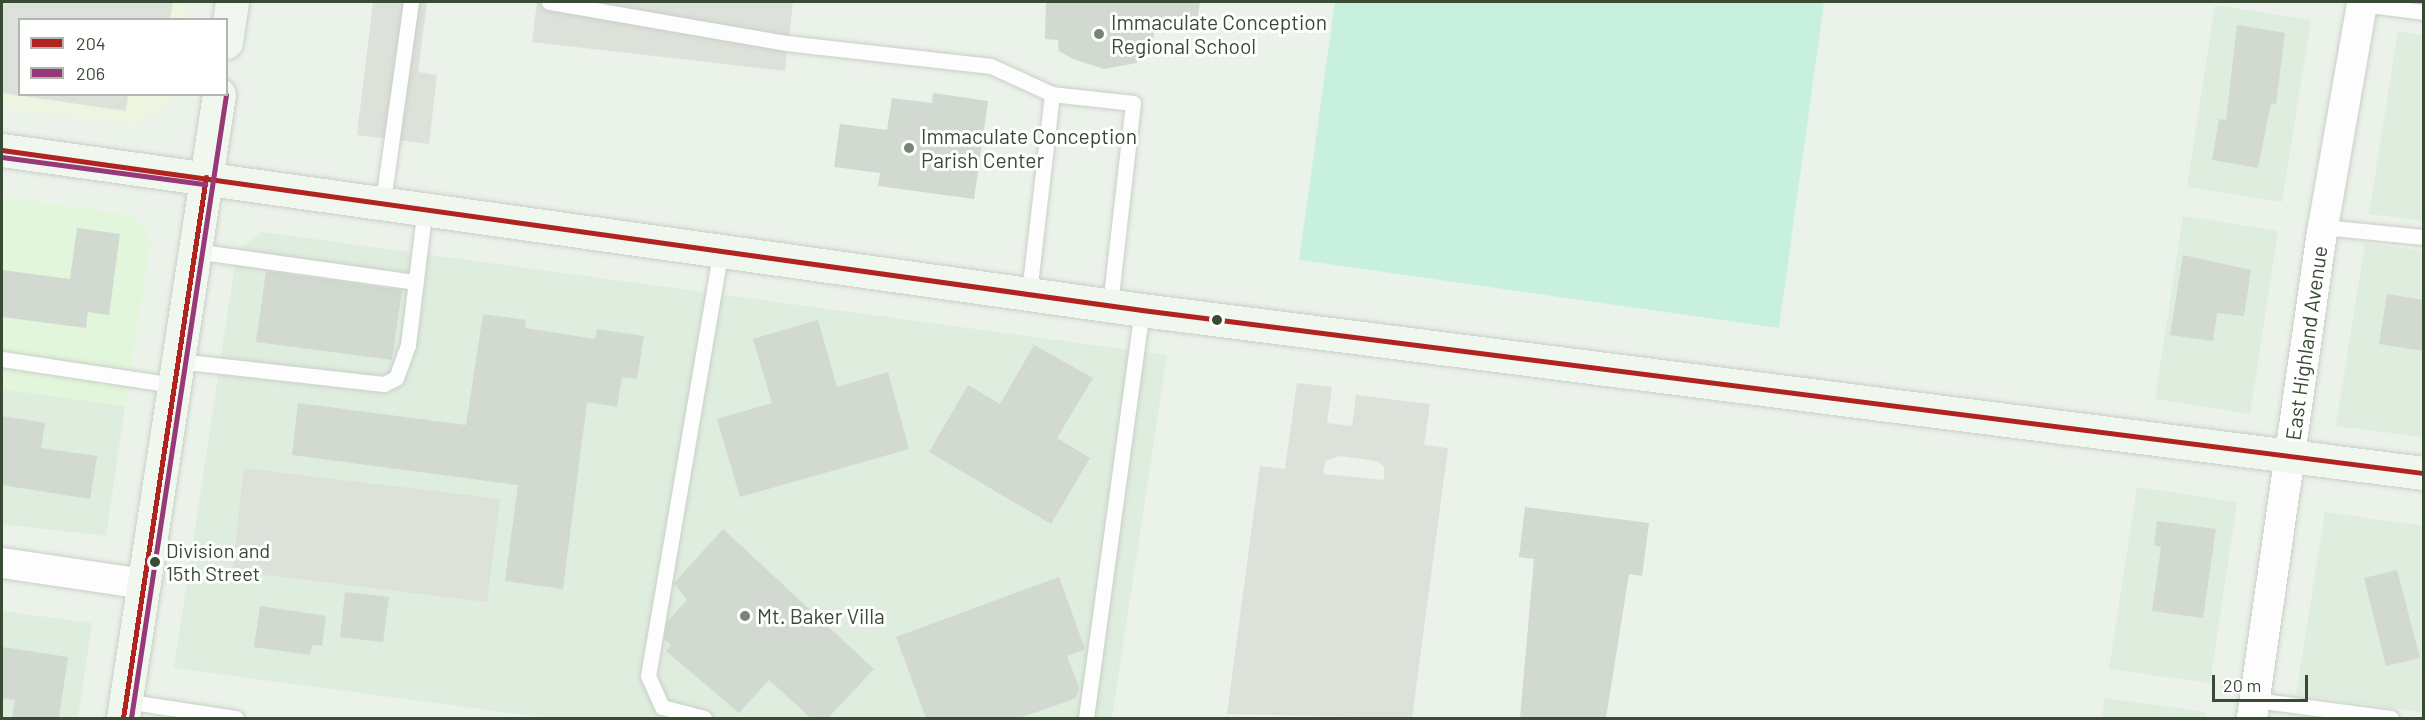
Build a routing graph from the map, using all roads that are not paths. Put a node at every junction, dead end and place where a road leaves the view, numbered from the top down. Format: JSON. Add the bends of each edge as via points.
{"nodes":[{"id":1,"x":232,"y":2,"type":"edge"},
{"id":2,"x":411,"y":2,"type":"edge"},
{"id":3,"x":549,"y":2,"type":"edge"},
{"id":4,"x":2362,"y":4,"type":"joint"},
{"id":5,"x":2424,"y":12,"type":"edge"},
{"id":6,"x":228,"y":29,"type":"edge"},
{"id":7,"x":1052,"y":94,"type":"junction"},
{"id":8,"x":219,"y":96,"type":"edge"},
{"id":9,"x":2,"y":150,"type":"edge"},
{"id":10,"x":206,"y":177,"type":"junction"},
{"id":11,"x":383,"y":201,"type":"junction"},
{"id":12,"x":425,"y":207,"type":"junction"},
{"id":13,"x":2323,"y":227,"type":"junction"},
{"id":14,"x":2424,"y":237,"type":"edge"},
{"id":15,"x":721,"y":249,"type":"junction"},
{"id":16,"x":195,"y":251,"type":"junction"},
{"id":17,"x":416,"y":282,"type":"junction"},
{"id":18,"x":1029,"y":293,"type":"junction"},
{"id":19,"x":1110,"y":305,"type":"junction"},
{"id":20,"x":1142,"y":310,"type":"junction"},
{"id":21,"x":2,"y":359,"type":"edge"},
{"id":22,"x":176,"y":373,"type":"junction"},
{"id":23,"x":2290,"y":454,"type":"junction"},
{"id":24,"x":2424,"y":472,"type":"edge"},
{"id":25,"x":2,"y":563,"type":"edge"},
{"id":26,"x":144,"y":584,"type":"junction"},
{"id":27,"x":2253,"y":709,"type":"edge"},
{"id":28,"x":124,"y":710,"type":"edge"},
{"id":29,"x":236,"y":718,"type":"edge"},
{"id":30,"x":704,"y":718,"type":"edge"},
{"id":31,"x":1086,"y":718,"type":"edge"},
{"id":32,"x":2391,"y":718,"type":"edge"}],
"edges":[{"from":1,"to":6,"type":"street"},
{"from":2,"to":11,"type":"lane"},
{"from":3,"to":7,"type":"lane","via":[[786,43],[991,66]]},
{"from":4,"to":5,"type":"lane"},
{"from":4,"to":13,"type":"street","name":"East Highland Avenue"},
{"from":7,"to":18,"type":"lane"},
{"from":7,"to":19,"type":"lane","via":[[1133,103]]},
{"from":8,"to":10,"type":"street"},
{"from":9,"to":10,"type":"street"},
{"from":10,"to":11,"type":"street"},
{"from":10,"to":16,"type":"street"},
{"from":11,"to":12,"type":"street"},
{"from":12,"to":15,"type":"street"},
{"from":12,"to":17,"type":"lane"},
{"from":13,"to":14,"type":"lane"},
{"from":13,"to":23,"type":"street","name":"East Highland Avenue"},
{"from":15,"to":18,"type":"street"},
{"from":15,"to":30,"type":"lane","via":[[648,676],[662,707]]},
{"from":16,"to":17,"type":"lane"},
{"from":16,"to":22,"type":"street"},
{"from":17,"to":22,"type":"lane","via":[[408,345],[396,378],[384,384]]},
{"from":18,"to":19,"type":"street"},
{"from":19,"to":20,"type":"street"},
{"from":20,"to":23,"type":"street"},
{"from":20,"to":31,"type":"lane"},
{"from":21,"to":22,"type":"lane"},
{"from":22,"to":26,"type":"street"},
{"from":23,"to":24,"type":"street"},
{"from":23,"to":27,"type":"street","name":"East Highland Avenue"},
{"from":25,"to":26,"type":"street"},
{"from":26,"to":28,"type":"street"},
{"from":27,"to":32,"type":"lane"},
{"from":28,"to":29,"type":"lane"}]}
